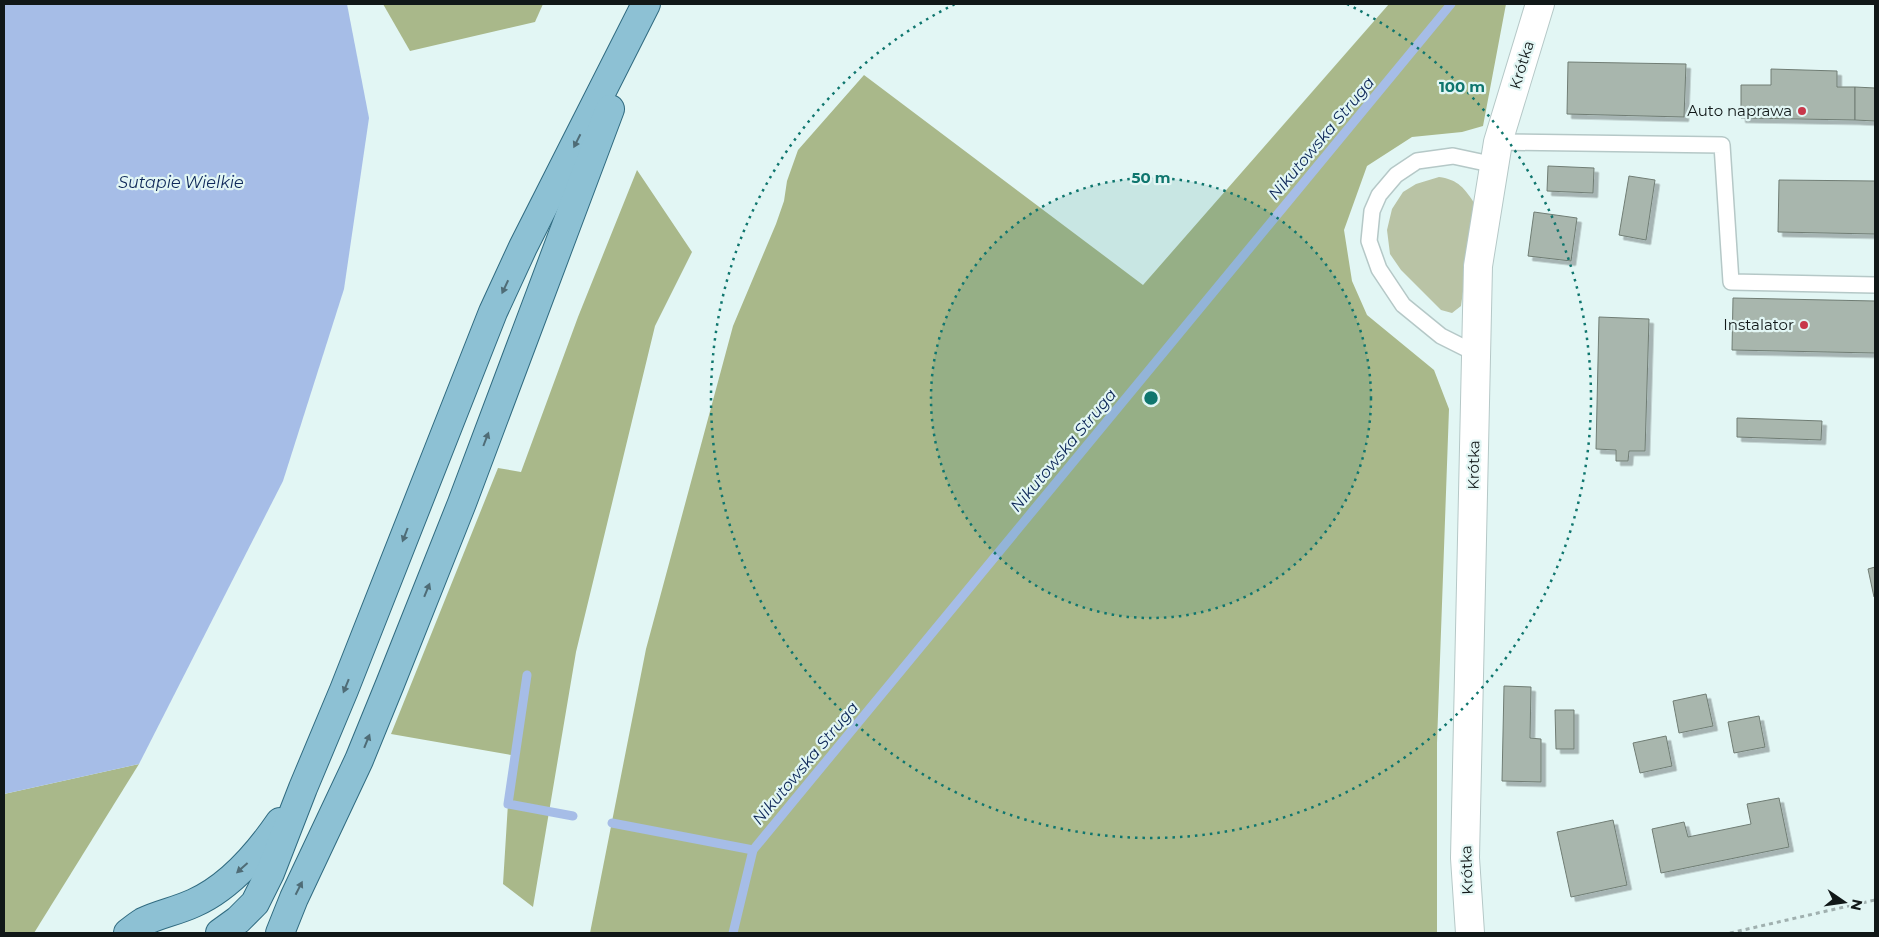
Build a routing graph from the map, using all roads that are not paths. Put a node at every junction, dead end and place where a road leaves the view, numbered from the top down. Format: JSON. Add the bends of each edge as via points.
{"nodes":[{"id":1,"x":648,"y":4,"type":"edge"},
{"id":2,"x":1540,"y":4,"type":"edge"},
{"id":3,"x":1497,"y":154,"type":"junction"},
{"id":4,"x":1875,"y":285,"type":"edge"},
{"id":5,"x":1477,"y":354,"type":"junction"},
{"id":6,"x":303,"y":788,"type":"junction"},
{"id":7,"x":128,"y":933,"type":"edge"},
{"id":8,"x":220,"y":933,"type":"edge"},
{"id":9,"x":280,"y":933,"type":"edge"},
{"id":10,"x":1470,"y":933,"type":"edge"}],
"edges":[{"from":1,"to":6,"type":"main road","one_way":true,"via":[[493,312]]},
{"from":9,"to":1,"type":"main road","one_way":true,"via":[[359,760],[462,503]]},
{"from":2,"to":3,"type":"street","name":"Krótka"},
{"from":3,"to":4,"type":"lane","via":[[1722,145],[1731,282]]},
{"from":3,"to":5,"type":"street","name":"Krótka","via":[[1478,266]]},
{"from":3,"to":5,"type":"lane","via":[[1417,161],[1396,175],[1379,195],[1372,211],[1369,241],[1379,268],[1403,305],[1441,336]]},
{"from":5,"to":10,"type":"street","name":"Krótka","via":[[1465,858]]},
{"from":6,"to":7,"type":"main road","one_way":true,"via":[[245,866],[195,903],[142,922]]},
{"from":6,"to":8,"type":"main road","via":[[255,903]]}]}
